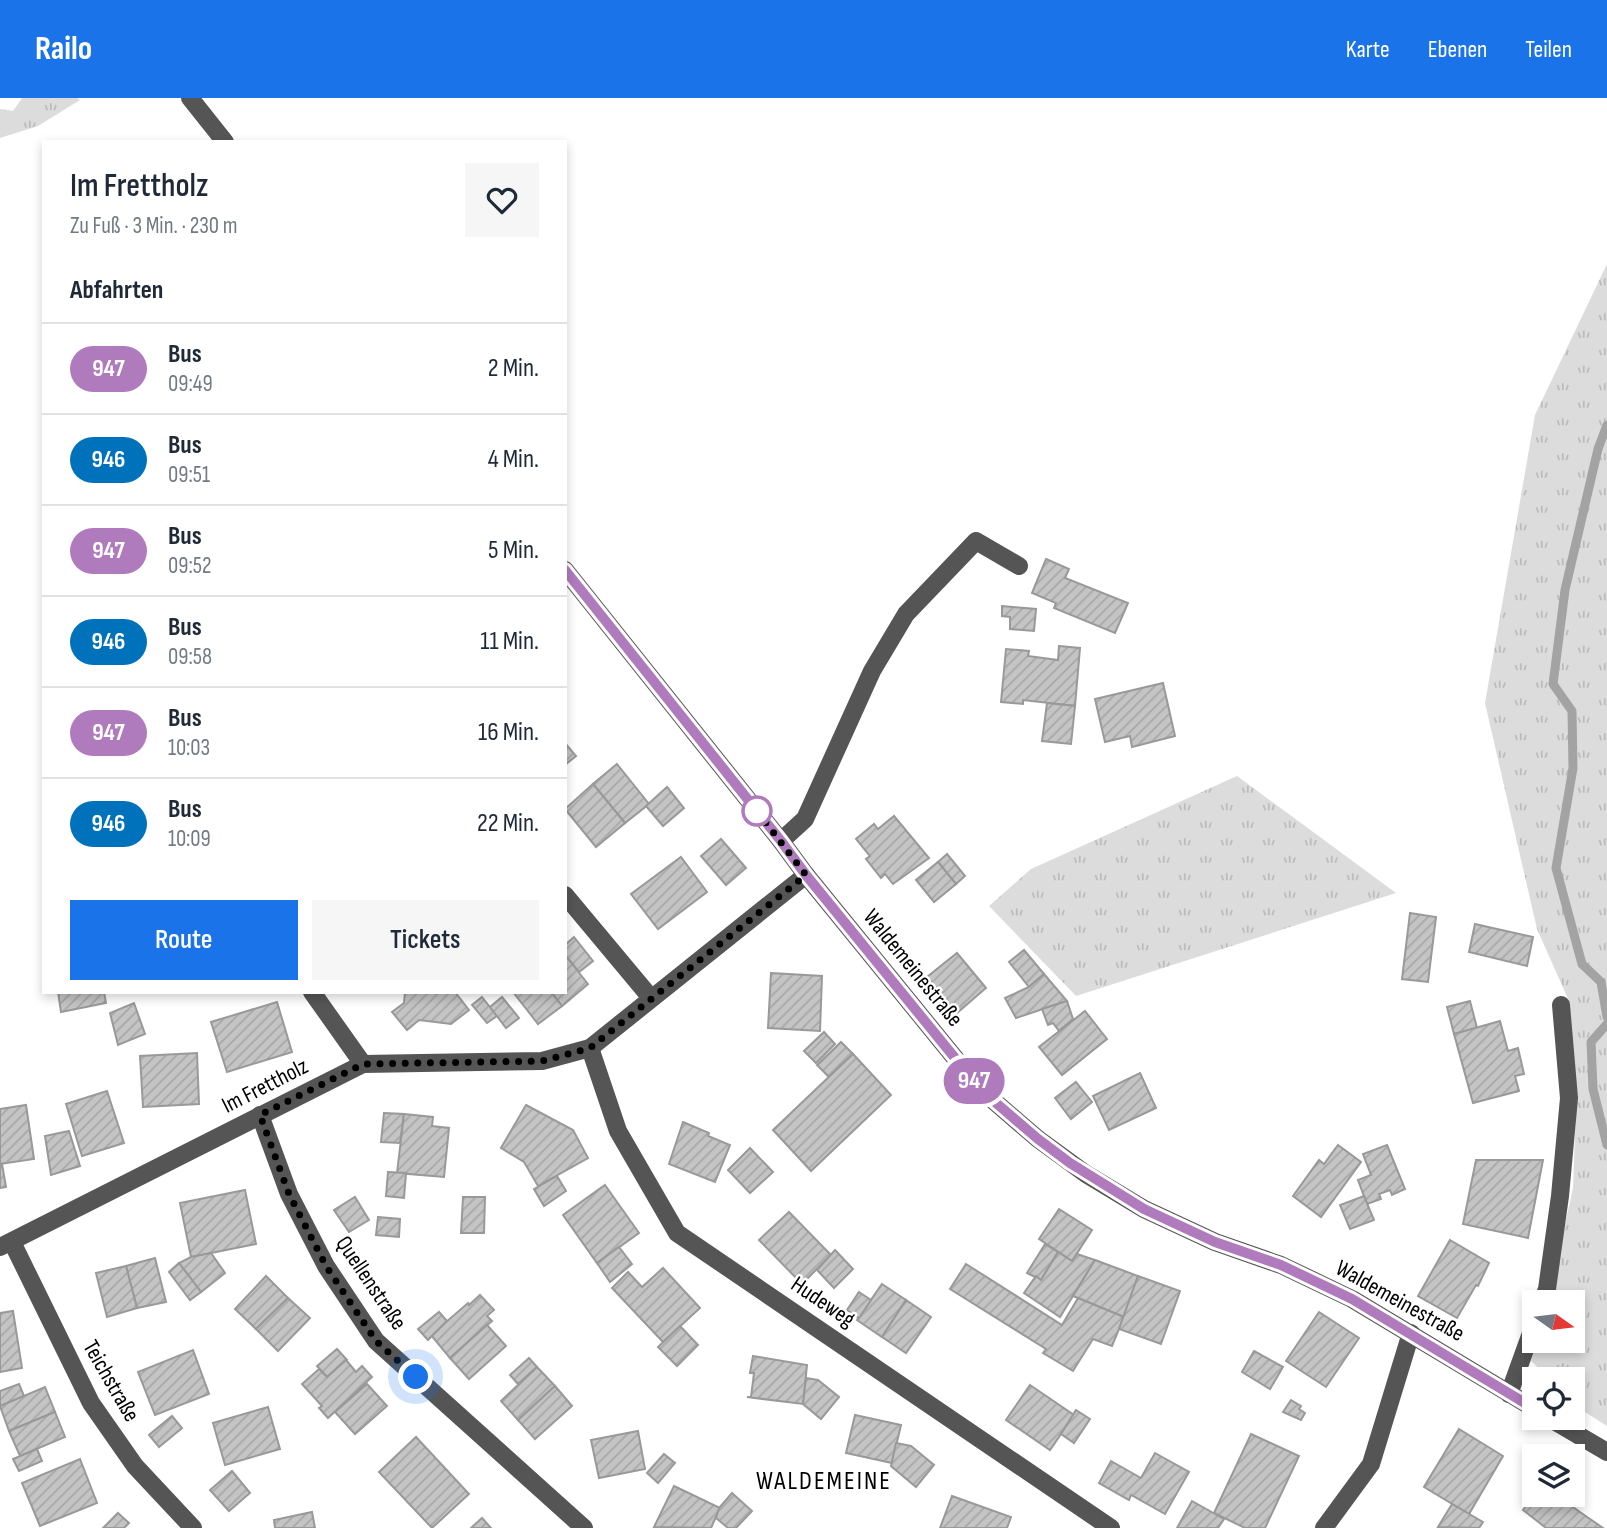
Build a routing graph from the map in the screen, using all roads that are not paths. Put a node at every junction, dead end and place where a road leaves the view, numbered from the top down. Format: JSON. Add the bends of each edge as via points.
{"nodes":[{"id":1,"x":190,"y":98,"type":"edge"},
{"id":2,"x":223,"y":140,"type":"edge"},
{"id":3,"x":1019,"y":566,"type":"dead end"},
{"id":4,"x":567,"y":573,"type":"edge"},
{"id":5,"x":781,"y":841,"type":"junction"},
{"id":6,"x":806,"y":875,"type":"junction"},
{"id":7,"x":567,"y":897,"type":"edge"},
{"id":8,"x":313,"y":994,"type":"edge"},
{"id":9,"x":651,"y":998,"type":"junction"},
{"id":10,"x":1561,"y":1005,"type":"dead end"},
{"id":11,"x":590,"y":1048,"type":"junction"},
{"id":12,"x":363,"y":1064,"type":"junction"},
{"id":13,"x":260,"y":1115,"type":"junction"},
{"id":14,"x":6,"y":1245,"type":"edge"},
{"id":15,"x":1546,"y":1290,"type":"edge"},
{"id":16,"x":1411,"y":1333,"type":"junction"},
{"id":17,"x":1524,"y":1353,"type":"edge"},
{"id":18,"x":1509,"y":1394,"type":"junction"},
{"id":19,"x":1522,"y":1402,"type":"edge"},
{"id":20,"x":1569,"y":1430,"type":"edge"},
{"id":21,"x":1607,"y":1452,"type":"edge"},
{"id":22,"x":193,"y":1528,"type":"edge"},
{"id":23,"x":584,"y":1528,"type":"edge"},
{"id":24,"x":1111,"y":1528,"type":"edge"},
{"id":25,"x":1324,"y":1528,"type":"edge"}],
"edges":[{"from":1,"to":2,"type":"street"},
{"from":3,"to":5,"type":"street","via":[[976,541],[906,614],[873,671],[805,819]]},
{"from":4,"to":5,"type":"street","name":"Waldemeinestraße"},
{"from":5,"to":6,"type":"street","name":"Waldemeinestraße"},
{"from":6,"to":9,"type":"street","name":"Im Frettholz"},
{"from":6,"to":16,"type":"street","name":"Waldemeinestraße","via":[[981,1090],[1038,1139],[1144,1209],[1215,1242],[1281,1265]]},
{"from":7,"to":9,"type":"street"},
{"from":8,"to":12,"type":"street"},
{"from":9,"to":11,"type":"street","name":"Im Frettholz"},
{"from":10,"to":15,"type":"street","via":[[1569,1098]]},
{"from":11,"to":12,"type":"street","name":"Im Frettholz","via":[[542,1061]]},
{"from":11,"to":24,"type":"street","name":"Hudeweg","via":[[618,1131],[677,1233]]},
{"from":12,"to":13,"type":"street","name":"Im Frettholz"},
{"from":13,"to":14,"type":"street","name":"Im Frettholz"},
{"from":13,"to":23,"type":"street","name":"Quellenstraße","via":[[289,1194],[326,1266],[376,1341]]},
{"from":14,"to":22,"type":"street","name":"Teichstraße","via":[[91,1403],[135,1466]]},
{"from":16,"to":18,"type":"street","name":"Waldemeinestraße"},
{"from":16,"to":25,"type":"street","via":[[1371,1464]]},
{"from":17,"to":18,"type":"street"},
{"from":18,"to":19,"type":"street","name":"Waldemeinestraße"},
{"from":20,"to":21,"type":"street"}]}
